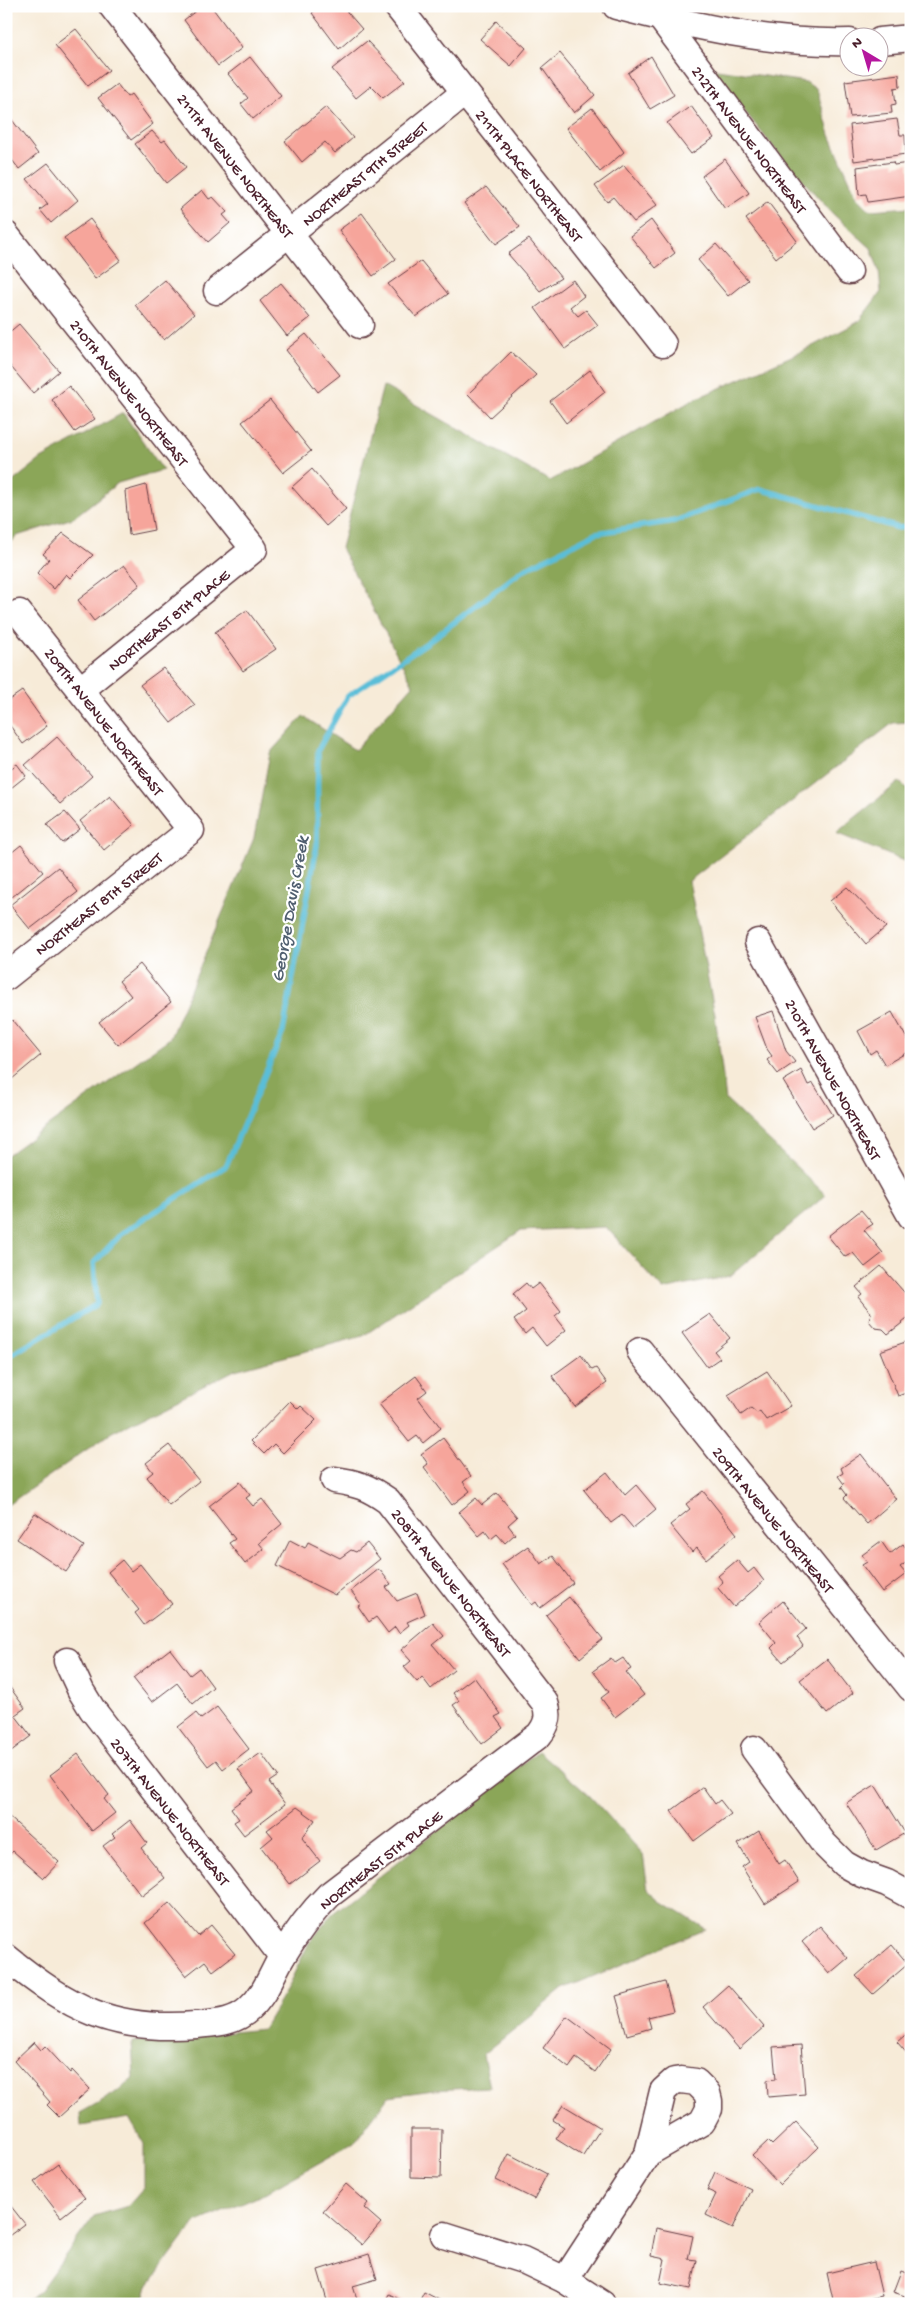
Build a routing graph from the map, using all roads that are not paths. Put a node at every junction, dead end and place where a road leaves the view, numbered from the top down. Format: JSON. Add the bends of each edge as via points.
{"nodes":[{"id":1,"x":112,"y":6,"type":"edge"},
{"id":2,"x":397,"y":6,"type":"edge"},
{"id":3,"x":616,"y":6,"type":"edge"},
{"id":4,"x":656,"y":12,"type":"edge"},
{"id":5,"x":911,"y":38,"type":"edge"},
{"id":6,"x":890,"y":40,"type":"edge"},
{"id":7,"x":840,"y":42,"type":"edge"},
{"id":8,"x":464,"y":93,"type":"junction"},
{"id":9,"x":289,"y":233,"type":"junction"},
{"id":10,"x":6,"y":235,"type":"edge"},
{"id":11,"x":849,"y":271,"type":"dead end"},
{"id":12,"x":217,"y":291,"type":"dead end"},
{"id":13,"x":360,"y":324,"type":"dead end"},
{"id":14,"x":663,"y":344,"type":"dead end"},
{"id":15,"x":254,"y":549,"type":"joint"},
{"id":16,"x":19,"y":613,"type":"dead end"},
{"id":17,"x":81,"y":688,"type":"junction"},
{"id":18,"x":191,"y":830,"type":"joint"},
{"id":19,"x":758,"y":942,"type":"dead end"},
{"id":20,"x":10,"y":967,"type":"edge"},
{"id":21,"x":911,"y":1216,"type":"edge"},
{"id":22,"x":640,"y":1351,"type":"dead end"},
{"id":23,"x":334,"y":1480,"type":"dead end"},
{"id":24,"x":67,"y":1661,"type":"dead end"},
{"id":25,"x":910,"y":1688,"type":"edge"},
{"id":26,"x":548,"y":1712,"type":"joint"},
{"id":27,"x":754,"y":1749,"type":"dead end"},
{"id":28,"x":911,"y":1896,"type":"edge"},
{"id":29,"x":282,"y":1956,"type":"junction"},
{"id":30,"x":6,"y":1957,"type":"edge"},
{"id":31,"x":648,"y":2153,"type":"dead end"},
{"id":32,"x":444,"y":2235,"type":"dead end"},
{"id":33,"x":565,"y":2280,"type":"junction"},
{"id":34,"x":602,"y":2304,"type":"edge"}],
"edges":[{"from":1,"to":9,"type":"street","name":"211TH AVENUE NORTHEAST"},
{"from":2,"to":8,"type":"street","name":"211TH PLACE NORTHEAST"},
{"from":3,"to":4,"type":"street"},
{"from":4,"to":7,"type":"street","via":[[767,39]]},
{"from":4,"to":11,"type":"street","name":"212TH AVENUE NORTHEAST"},
{"from":5,"to":6,"type":"street"},
{"from":8,"to":9,"type":"street","name":"NORTHEAST 9TH STREET"},
{"from":8,"to":14,"type":"street","name":"211TH PLACE NORTHEAST"},
{"from":9,"to":12,"type":"street","name":"NORTHEAST 9TH STREET"},
{"from":9,"to":13,"type":"street","name":"211TH AVENUE NORTHEAST"},
{"from":10,"to":15,"type":"street","name":"210TH AVENUE NORTHEAST"},
{"from":15,"to":17,"type":"street","name":"NORTHEAST 8TH PLACE"},
{"from":16,"to":17,"type":"street","name":"209TH AVENUE NORTHEAST"},
{"from":17,"to":18,"type":"street","name":"209TH AVENUE NORTHEAST"},
{"from":18,"to":20,"type":"street","name":"NORTHEAST 8TH STREET"},
{"from":19,"to":21,"type":"street","name":"210TH AVENUE NORTHEAST"},
{"from":22,"to":25,"type":"street","name":"209TH AVENUE NORTHEAST"},
{"from":23,"to":26,"type":"street","name":"208TH AVENUE NORTHEAST","via":[[358,1484],[388,1501],[536,1689]]},
{"from":24,"to":29,"type":"street","name":"207TH AVENUE NORTHEAST","via":[[92,1709]]},
{"from":26,"to":29,"type":"street","name":"NORTHEAST 5TH PLACE","via":[[546,1726],[526,1748],[329,1895],[309,1916]]},
{"from":27,"to":28,"type":"street","via":[[824,1844],[844,1864]]},
{"from":29,"to":30,"type":"street","name":"NORTHEAST 5TH PLACE","via":[[271,1980],[250,2008],[238,2017],[222,2023],[179,2027],[138,2026],[104,2018],[57,1996]]},
{"from":31,"to":33,"type":"street"},
{"from":32,"to":33,"type":"street","via":[[523,2260]]},
{"from":33,"to":34,"type":"street"}]}
